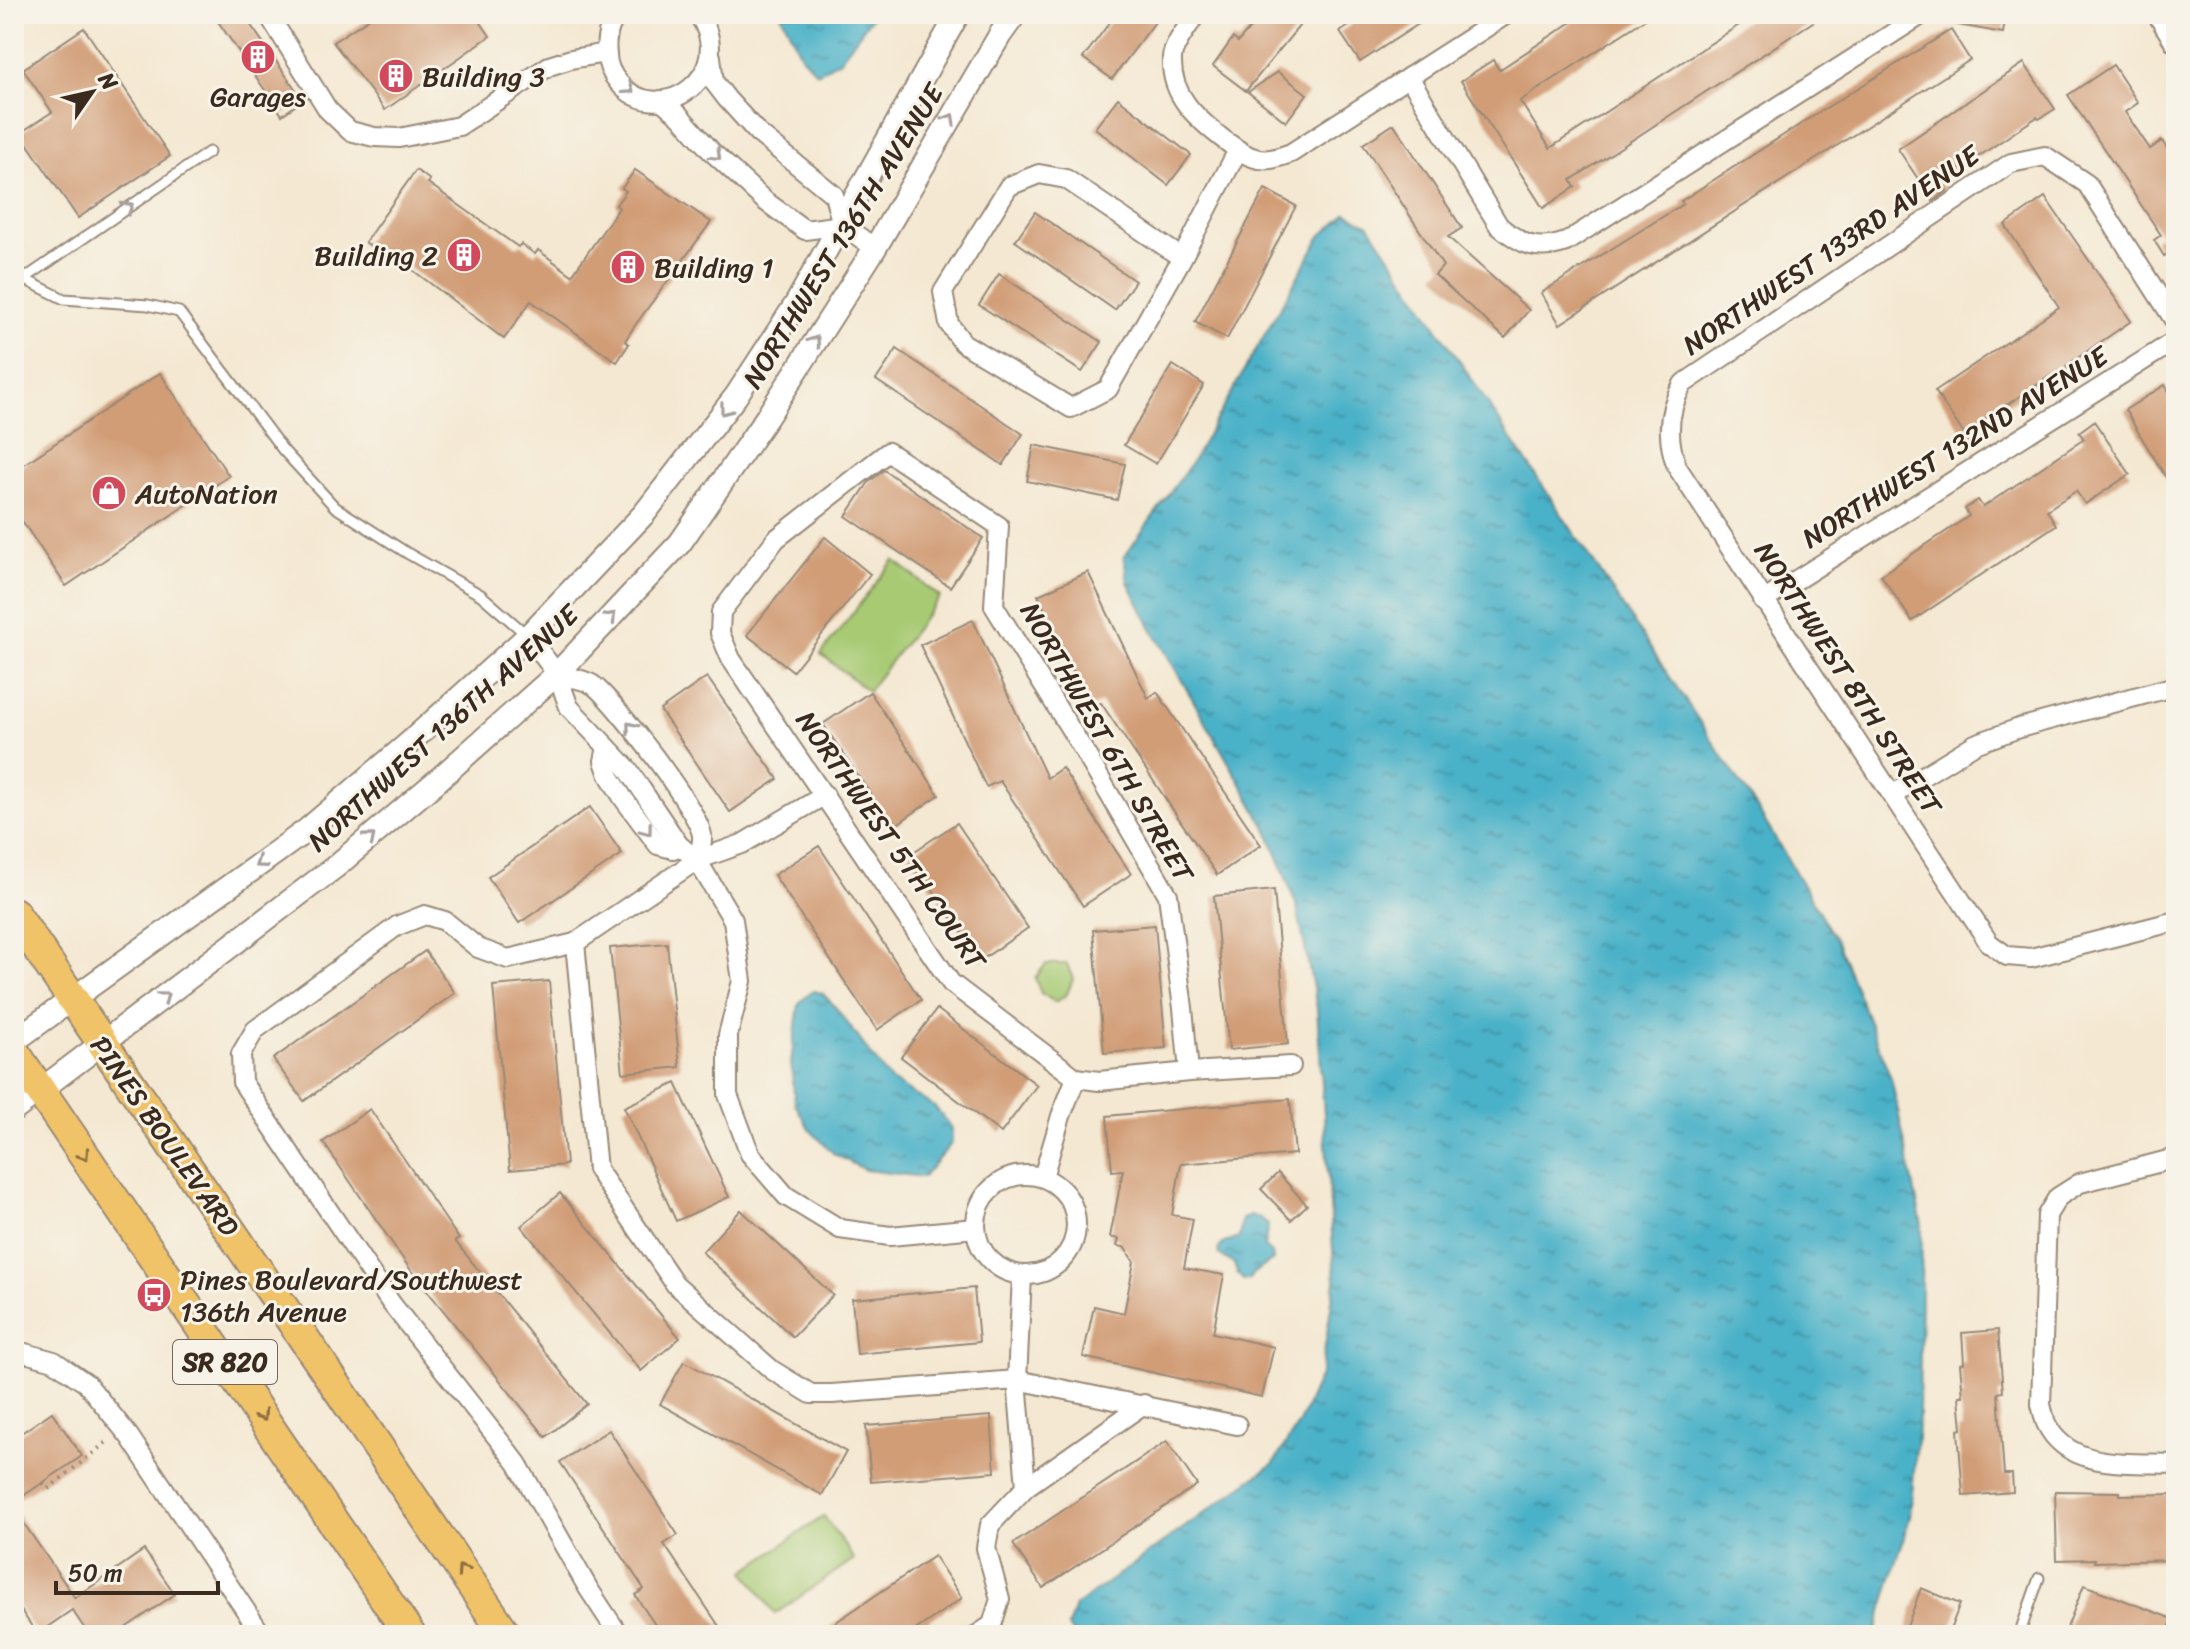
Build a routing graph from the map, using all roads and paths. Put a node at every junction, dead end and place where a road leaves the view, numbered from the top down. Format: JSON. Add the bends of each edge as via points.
{"nodes":[{"id":1,"x":268,"y":14,"type":"edge"},
{"id":2,"x":618,"y":14,"type":"edge"},
{"id":3,"x":698,"y":14,"type":"edge"},
{"id":4,"x":958,"y":14,"type":"edge"},
{"id":5,"x":1015,"y":14,"type":"edge"},
{"id":6,"x":1196,"y":14,"type":"edge"},
{"id":7,"x":1507,"y":14,"type":"edge"},
{"id":8,"x":1923,"y":14,"type":"edge"},
{"id":9,"x":2159,"y":14,"type":"edge"},
{"id":10,"x":2176,"y":41,"type":"edge"},
{"id":11,"x":711,"y":48,"type":"junction"},
{"id":12,"x":606,"y":53,"type":"junction"},
{"id":13,"x":1409,"y":77,"type":"junction"},
{"id":14,"x":661,"y":100,"type":"junction"},
{"id":15,"x":1238,"y":150,"type":"junction"},
{"id":16,"x":209,"y":152,"type":"dead end"},
{"id":17,"x":842,"y":225,"type":"junction"},
{"id":18,"x":875,"y":248,"type":"junction"},
{"id":19,"x":1182,"y":258,"type":"junction"},
{"id":20,"x":14,"y":270,"type":"edge"},
{"id":21,"x":24,"y":279,"type":"junction"},
{"id":22,"x":2176,"y":323,"type":"edge"},
{"id":23,"x":2176,"y":340,"type":"edge"},
{"id":24,"x":1669,"y":417,"type":"joint"},
{"id":25,"x":1763,"y":601,"type":"junction"},
{"id":26,"x":720,"y":633,"type":"joint"},
{"id":27,"x":528,"y":636,"type":"junction"},
{"id":28,"x":557,"y":674,"type":"junction"},
{"id":29,"x":2176,"y":686,"type":"edge"},
{"id":30,"x":607,"y":747,"type":"junction"},
{"id":31,"x":677,"y":790,"type":"junction"},
{"id":32,"x":825,"y":795,"type":"junction"},
{"id":33,"x":1892,"y":795,"type":"junction"},
{"id":34,"x":654,"y":806,"type":"junction"},
{"id":35,"x":679,"y":845,"type":"junction"},
{"id":36,"x":697,"y":860,"type":"junction"},
{"id":37,"x":14,"y":913,"type":"edge"},
{"id":38,"x":2176,"y":921,"type":"edge"},
{"id":39,"x":575,"y":943,"type":"junction"},
{"id":40,"x":71,"y":998,"type":"junction"},
{"id":41,"x":14,"y":1041,"type":"edge"},
{"id":42,"x":102,"y":1044,"type":"junction"},
{"id":43,"x":14,"y":1052,"type":"edge"},
{"id":44,"x":1291,"y":1066,"type":"dead end"},
{"id":45,"x":1189,"y":1072,"type":"junction"},
{"id":46,"x":1076,"y":1078,"type":"junction"},
{"id":47,"x":40,"y":1090,"type":"junction"},
{"id":48,"x":14,"y":1110,"type":"edge"},
{"id":49,"x":2176,"y":1158,"type":"edge"},
{"id":50,"x":1043,"y":1177,"type":"junction"},
{"id":51,"x":976,"y":1228,"type":"junction"},
{"id":52,"x":1022,"y":1276,"type":"junction"},
{"id":53,"x":14,"y":1350,"type":"edge"},
{"id":54,"x":1017,"y":1380,"type":"junction"},
{"id":55,"x":1144,"y":1404,"type":"junction"},
{"id":56,"x":1237,"y":1425,"type":"dead end"},
{"id":57,"x":123,"y":1430,"type":"junction"},
{"id":58,"x":2176,"y":1464,"type":"edge"},
{"id":59,"x":43,"y":1483,"type":"dead end"},
{"id":60,"x":1026,"y":1487,"type":"junction"},
{"id":61,"x":2039,"y":1578,"type":"dead end"},
{"id":62,"x":262,"y":1635,"type":"edge"},
{"id":63,"x":410,"y":1635,"type":"edge"},
{"id":64,"x":506,"y":1635,"type":"edge"},
{"id":65,"x":619,"y":1635,"type":"edge"},
{"id":66,"x":977,"y":1635,"type":"edge"},
{"id":67,"x":2019,"y":1635,"type":"edge"}],
"edges":[{"from":1,"to":12,"type":"street","via":[[328,110],[350,131],[374,137],[399,138],[459,126],[549,66]]},
{"from":2,"to":12,"type":"street","via":[[607,36]]},
{"from":3,"to":11,"type":"street"},
{"from":4,"to":17,"type":"street","name":"NORTHWEST 136TH AVENUE"},
{"from":18,"to":5,"type":"street","name":"NORTHWEST 136TH AVENUE","one_way":true},
{"from":6,"to":15,"type":"street","via":[[1172,53],[1180,96],[1201,122]]},
{"from":7,"to":13,"type":"street"},
{"from":8,"to":13,"type":"street","via":[[1549,248],[1513,238],[1499,226]]},
{"from":9,"to":10,"type":"street"},
{"from":11,"to":14,"type":"street","via":[[700,80],[687,92]]},
{"from":11,"to":17,"type":"street","via":[[714,82],[758,133],[834,195]]},
{"from":12,"to":14,"type":"street","one_way":true,"via":[[622,86],[644,99]]},
{"from":13,"to":15,"type":"street","via":[[1291,153],[1257,159]]},
{"from":14,"to":17,"type":"street","one_way":true,"via":[[711,151],[805,230]]},
{"from":15,"to":19,"type":"street"},
{"from":21,"to":16,"type":"lane","one_way":true},
{"from":17,"to":18,"type":"street"},
{"from":17,"to":27,"type":"street","name":"NORTHWEST 136TH AVENUE","one_way":true,"via":[[736,396],[644,514]]},
{"from":28,"to":18,"type":"street","name":"NORTHWEST 136TH AVENUE","one_way":true,"via":[[680,543]]},
{"from":19,"to":19,"type":"street","via":[[1066,179],[1039,174],[1009,186],[943,292],[949,324],[963,343],[1071,408],[1108,389]]},
{"from":20,"to":21,"type":"lane"},
{"from":21,"to":27,"type":"lane","via":[[64,299],[179,312],[283,450],[335,507],[481,595]]},
{"from":22,"to":24,"type":"street","name":"NORTHWEST 133RD AVENUE","via":[[2087,184],[2045,156],[2011,163],[1683,384]]},
{"from":23,"to":25,"type":"street","name":"NORTHWEST 132ND AVENUE"},
{"from":24,"to":25,"type":"street","name":"NORTHWEST 8TH STREET","via":[[1670,450],[1677,467]]},
{"from":25,"to":33,"type":"street","name":"NORTHWEST 8TH STREET"},
{"from":26,"to":32,"type":"street","name":"NORTHWEST 5TH COURT","via":[[731,659]]},
{"from":26,"to":45,"type":"street","name":"NORTHWEST 6TH STREET","via":[[721,612],[776,539],[888,452],[999,526],[994,606],[1168,895]]},
{"from":27,"to":28,"type":"street"},
{"from":27,"to":40,"type":"street","name":"NORTHWEST 136TH AVENUE","one_way":true,"via":[[307,830]]},
{"from":28,"to":30,"type":"street","via":[[569,707]]},
{"from":31,"to":28,"type":"street","one_way":true,"via":[[592,684]]},
{"from":42,"to":28,"type":"street","name":"NORTHWEST 136TH AVENUE","one_way":true,"via":[[335,867]]},
{"from":29,"to":33,"type":"street","via":[[1975,744]]},
{"from":30,"to":34,"type":"street"},
{"from":30,"to":35,"type":"street","one_way":true,"via":[[604,761],[623,798],[658,845]]},
{"from":31,"to":34,"type":"street"},
{"from":31,"to":36,"type":"street","via":[[703,835]]},
{"from":32,"to":36,"type":"street","via":[[742,844]]},
{"from":32,"to":46,"type":"street","name":"NORTHWEST 5TH COURT","via":[[951,983]]},
{"from":33,"to":38,"type":"street","name":"NORTHWEST 8TH STREET","via":[[1989,943],[2007,956],[2031,958]]},
{"from":34,"to":35,"type":"street"},
{"from":35,"to":36,"type":"street"},
{"from":36,"to":39,"type":"street"},
{"from":36,"to":51,"type":"street","via":[[733,920],[742,981],[728,1035],[728,1095],[750,1154],[786,1196],[840,1229],[890,1236]]},
{"from":37,"to":40,"type":"highway","name":"PINES BOULEVARD","number":"SR 820"},
{"from":39,"to":54,"type":"street","via":[[597,1169],[675,1284],[772,1370],[811,1394]]},
{"from":39,"to":65,"type":"street","via":[[508,959],[478,948],[445,921],[425,915],[397,926],[255,1030],[241,1054],[242,1082],[391,1303],[517,1463]]},
{"from":40,"to":41,"type":"street","name":"NORTHWEST 136TH AVENUE"},
{"from":40,"to":42,"type":"highway","name":"PINES BOULEVARD","number":"SR 820"},
{"from":42,"to":47,"type":"street","name":"NORTHWEST 136TH AVENUE"},
{"from":64,"to":42,"type":"highway","name":"PINES BOULEVARD","number":"SR 820","one_way":true},
{"from":43,"to":47,"type":"highway","number":"SR 820"},
{"from":44,"to":45,"type":"street"},
{"from":45,"to":46,"type":"street","via":[[1099,1081]]},
{"from":46,"to":50,"type":"street"},
{"from":47,"to":48,"type":"street","name":"NORTHWEST 136TH AVENUE"},
{"from":47,"to":63,"type":"highway","number":"SR 820","one_way":true},
{"from":49,"to":58,"type":"street","via":[[2080,1183],[2058,1197],[2047,1215],[2041,1405],[2056,1439],[2075,1453],[2093,1460]]},
{"from":50,"to":51,"type":"street","via":[[1010,1177],[995,1185],[977,1212]]},
{"from":50,"to":52,"type":"street","via":[[1068,1197],[1077,1228],[1065,1257],[1053,1268]]},
{"from":51,"to":52,"type":"street","via":[[986,1255],[1008,1273]]},
{"from":52,"to":54,"type":"street"},
{"from":53,"to":57,"type":"street","via":[[54,1361],[87,1384]]},
{"from":54,"to":55,"type":"street"},
{"from":54,"to":60,"type":"street"},
{"from":55,"to":56,"type":"street"},
{"from":55,"to":60,"type":"street"},
{"from":57,"to":59,"type":"path","via":[[48,1489]]},
{"from":57,"to":62,"type":"street"},
{"from":60,"to":66,"type":"street","via":[[990,1525],[986,1548],[1000,1599],[992,1625]]},
{"from":61,"to":67,"type":"lane"}]}
